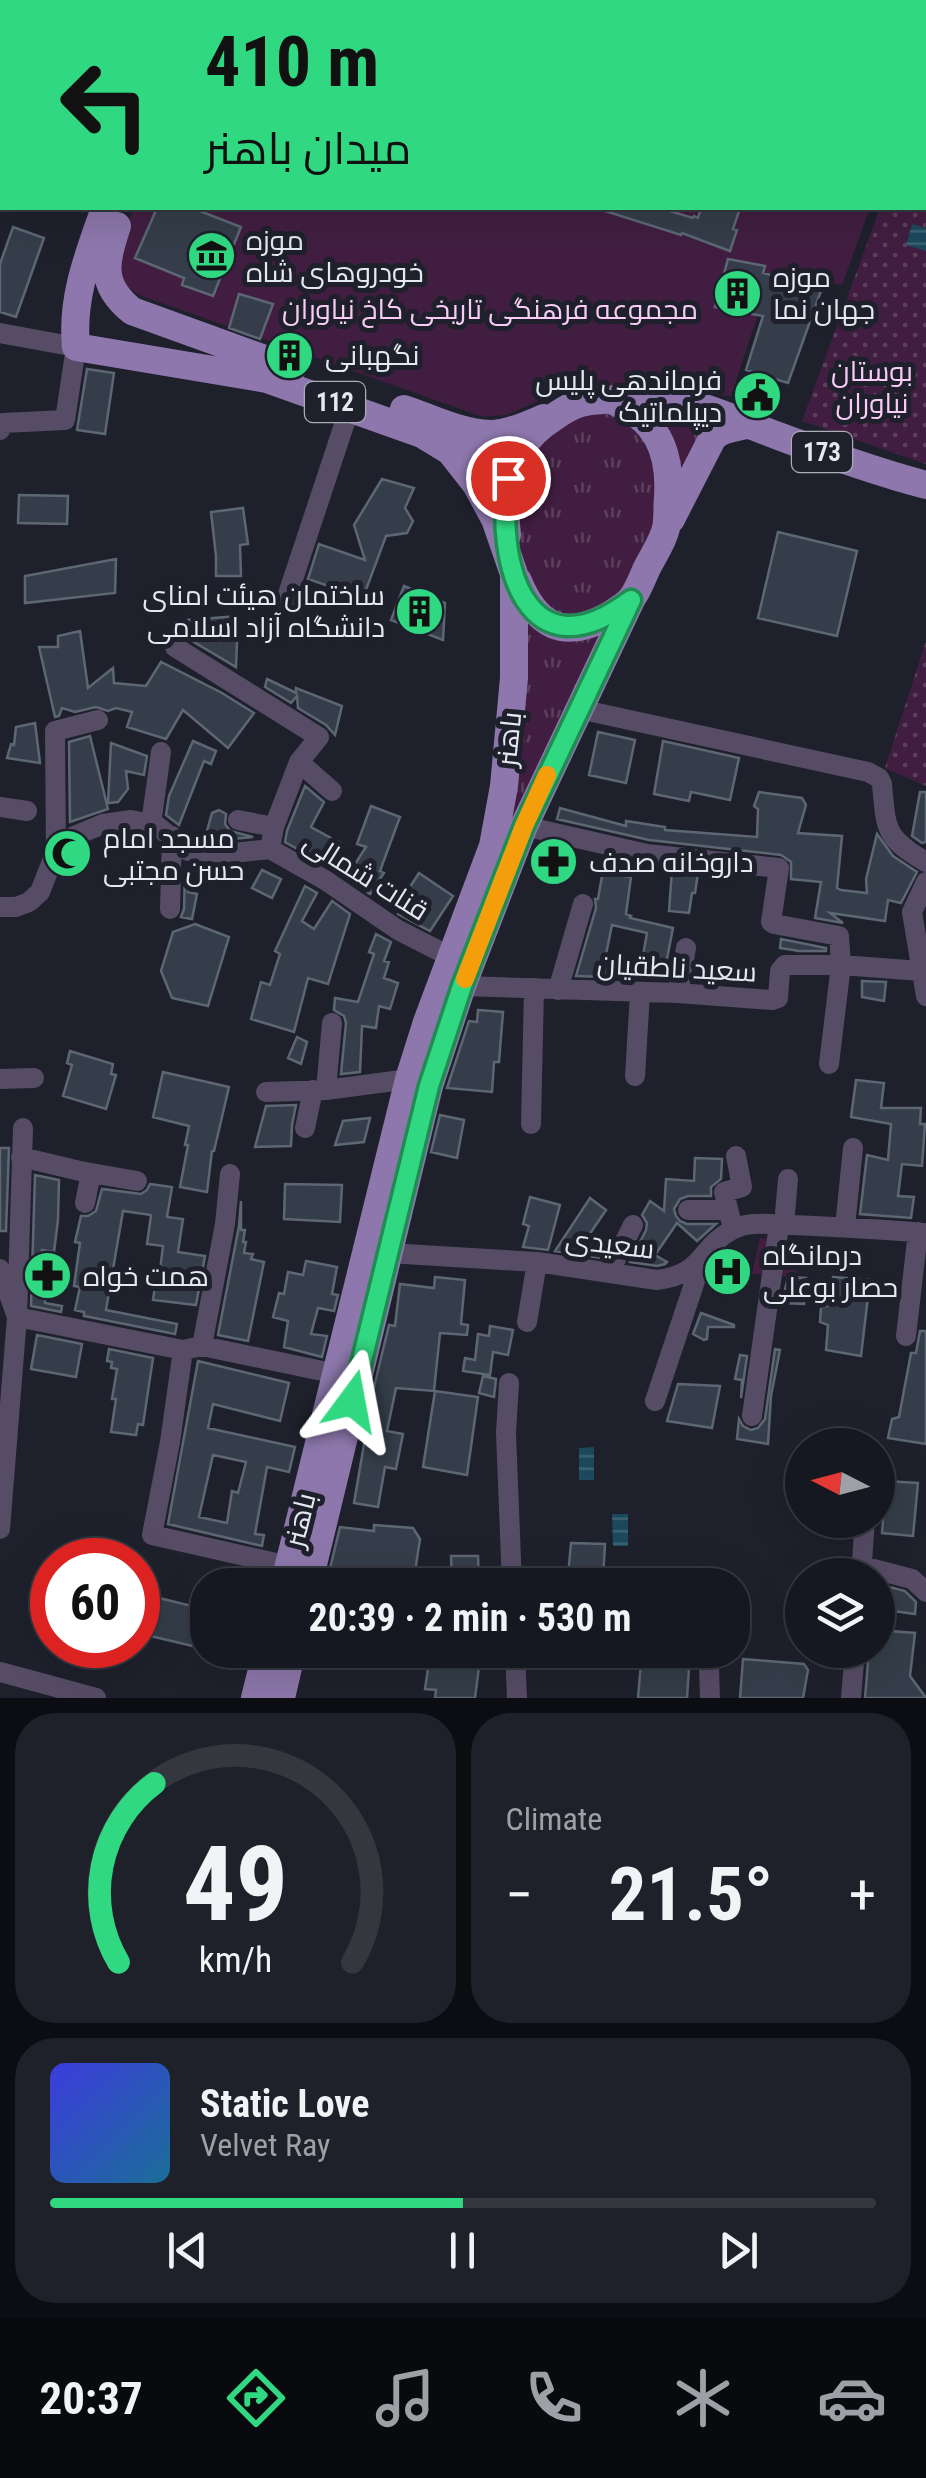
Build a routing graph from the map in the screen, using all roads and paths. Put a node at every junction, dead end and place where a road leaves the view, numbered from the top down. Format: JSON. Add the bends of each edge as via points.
{"nodes":[{"id":1,"x":104,"y":210,"type":"edge"},
{"id":2,"x":123,"y":210,"type":"edge"},
{"id":3,"x":0,"y":334,"type":"edge"},
{"id":4,"x":76,"y":348,"type":"junction"},
{"id":5,"x":611,"y":400,"type":"junction"},
{"id":6,"x":350,"y":407,"type":"junction"},
{"id":7,"x":560,"y":412,"type":"junction"},
{"id":8,"x":747,"y":425,"type":"junction"},
{"id":9,"x":2,"y":426,"type":"edge"},
{"id":10,"x":456,"y":441,"type":"junction"},
{"id":11,"x":926,"y":485,"type":"edge"},
{"id":12,"x":666,"y":529,"type":"junction"},
{"id":13,"x":514,"y":574,"type":"junction"},
{"id":14,"x":286,"y":600,"type":"dead end"},
{"id":15,"x":631,"y":600,"type":"junction"},
{"id":16,"x":175,"y":647,"type":"dead end"},
{"id":17,"x":580,"y":709,"type":"junction"},
{"id":18,"x":98,"y":720,"type":"dead end"},
{"id":19,"x":161,"y":752,"type":"dead end"},
{"id":20,"x":299,"y":762,"type":"junction"},
{"id":21,"x":332,"y":791,"type":"dead end"},
{"id":22,"x":0,"y":807,"type":"edge"},
{"id":23,"x":27,"y":811,"type":"dead end"},
{"id":24,"x":238,"y":820,"type":"dead end"},
{"id":25,"x":151,"y":824,"type":"junction"},
{"id":26,"x":524,"y":826,"type":"junction"},
{"id":27,"x":274,"y":827,"type":"junction"},
{"id":28,"x":172,"y":836,"type":"junction"},
{"id":29,"x":270,"y":850,"type":"junction"},
{"id":30,"x":56,"y":852,"type":"junction"},
{"id":31,"x":926,"y":862,"type":"edge"},
{"id":32,"x":926,"y":882,"type":"edge"},
{"id":33,"x":583,"y":904,"type":"dead end"},
{"id":34,"x":0,"y":907,"type":"edge"},
{"id":35,"x":170,"y":909,"type":"dead end"},
{"id":36,"x":686,"y":948,"type":"dead end"},
{"id":37,"x":451,"y":957,"type":"junction"},
{"id":38,"x":840,"y":965,"type":"junction"},
{"id":39,"x":921,"y":971,"type":"junction"},
{"id":40,"x":462,"y":986,"type":"junction"},
{"id":41,"x":534,"y":988,"type":"junction"},
{"id":42,"x":558,"y":990,"type":"junction"},
{"id":43,"x":640,"y":992,"type":"junction"},
{"id":44,"x":678,"y":993,"type":"junction"},
{"id":45,"x":926,"y":996,"type":"edge"},
{"id":46,"x":332,"y":1023,"type":"dead end"},
{"id":47,"x":829,"y":1064,"type":"dead end"},
{"id":48,"x":635,"y":1076,"type":"dead end"},
{"id":49,"x":34,"y":1078,"type":"dead end"},
{"id":50,"x":0,"y":1079,"type":"edge"},
{"id":51,"x":408,"y":1079,"type":"junction"},
{"id":52,"x":319,"y":1090,"type":"junction"},
{"id":53,"x":266,"y":1092,"type":"dead end"},
{"id":54,"x":531,"y":1124,"type":"dead end"},
{"id":55,"x":23,"y":1128,"type":"dead end"},
{"id":56,"x":305,"y":1128,"type":"dead end"},
{"id":57,"x":854,"y":1148,"type":"dead end"},
{"id":58,"x":21,"y":1156,"type":"junction"},
{"id":59,"x":736,"y":1156,"type":"dead end"},
{"id":60,"x":91,"y":1173,"type":"junction"},
{"id":61,"x":230,"y":1174,"type":"dead end"},
{"id":62,"x":788,"y":1178,"type":"dead end"},
{"id":63,"x":136,"y":1181,"type":"dead end"},
{"id":64,"x":86,"y":1203,"type":"dead end"},
{"id":65,"x":688,"y":1210,"type":"dead end"},
{"id":66,"x":730,"y":1220,"type":"junction"},
{"id":67,"x":633,"y":1225,"type":"dead end"},
{"id":68,"x":782,"y":1225,"type":"junction"},
{"id":69,"x":845,"y":1227,"type":"junction"},
{"id":70,"x":924,"y":1230,"type":"edge"},
{"id":71,"x":388,"y":1253,"type":"junction"},
{"id":72,"x":702,"y":1258,"type":"junction"},
{"id":73,"x":537,"y":1262,"type":"junction"},
{"id":74,"x":0,"y":1269,"type":"edge"},
{"id":75,"x":609,"y":1273,"type":"junction"},
{"id":76,"x":17,"y":1317,"type":"junction"},
{"id":77,"x":526,"y":1322,"type":"dead end"},
{"id":78,"x":906,"y":1336,"type":"dead end"},
{"id":79,"x":192,"y":1348,"type":"junction"},
{"id":80,"x":337,"y":1374,"type":"junction"},
{"id":81,"x":508,"y":1383,"type":"dead end"},
{"id":82,"x":655,"y":1400,"type":"dead end"},
{"id":83,"x":752,"y":1416,"type":"dead end"},
{"id":84,"x":0,"y":1529,"type":"edge"},
{"id":85,"x":258,"y":1568,"type":"edge"},
{"id":86,"x":296,"y":1568,"type":"edge"},
{"id":87,"x":297,"y":1568,"type":"edge"},
{"id":88,"x":511,"y":1568,"type":"edge"},
{"id":89,"x":895,"y":1576,"type":"edge"},
{"id":90,"x":926,"y":1592,"type":"edge"},
{"id":91,"x":263,"y":1668,"type":"edge"},
{"id":92,"x":288,"y":1668,"type":"edge"},
{"id":93,"x":516,"y":1668,"type":"edge"},
{"id":94,"x":709,"y":1668,"type":"dead end"},
{"id":95,"x":854,"y":1668,"type":"edge"},
{"id":96,"x":0,"y":1672,"type":"edge"},
{"id":97,"x":71,"y":1695,"type":"edge"},
{"id":98,"x":96,"y":1698,"type":"edge"},
{"id":99,"x":255,"y":1698,"type":"edge"},
{"id":100,"x":281,"y":1698,"type":"edge"},
{"id":101,"x":517,"y":1698,"type":"edge"},
{"id":102,"x":710,"y":1698,"type":"edge"},
{"id":103,"x":851,"y":1698,"type":"edge"}],
"edges":[{"from":1,"to":4,"type":"main road","via":[[79,283]]},
{"from":2,"to":10,"type":"main road","name":"باهنر","number":"112","via":[[106,266],[118,300],[132,311]]},
{"from":3,"to":4,"type":"street"},
{"from":4,"to":6,"type":"main road","name":"باهنر","number":"112","via":[[267,379]]},
{"from":4,"to":9,"type":"street","via":[[65,420]]},
{"from":5,"to":7,"type":"main road","via":[[586,400]]},
{"from":5,"to":8,"type":"main road","number":"173","via":[[686,402]]},
{"from":5,"to":12,"type":"main road","via":[[647,421],[662,446]]},
{"from":6,"to":10,"type":"main road","name":"باهنر","number":"112"},
{"from":6,"to":14,"type":"street"},
{"from":7,"to":10,"type":"main road","name":"باهنر","number":"112"},
{"from":7,"to":13,"type":"main road","via":[[526,441],[508,478]]},
{"from":8,"to":11,"type":"main road","number":"173"},
{"from":8,"to":12,"type":"main road","via":[[712,439]]},
{"from":10,"to":13,"type":"main road","name":"باهنر","number":"112"},
{"from":12,"to":15,"type":"main road"},
{"from":13,"to":15,"type":"main road","via":[[530,608],[562,628],[589,625]]},
{"from":13,"to":37,"type":"main road","name":"باهنر","number":"112","via":[[504,786],[494,846]]},
{"from":15,"to":17,"type":"main road","name":"باهنر"},
{"from":16,"to":20,"type":"street","via":[[319,737]]},
{"from":17,"to":26,"type":"main road","name":"باهنر"},
{"from":17,"to":31,"type":"street","via":[[868,772],[882,784],[889,832]]},
{"from":18,"to":30,"type":"street","via":[[55,731]]},
{"from":19,"to":25,"type":"street"},
{"from":20,"to":21,"type":"street"},
{"from":20,"to":27,"type":"street"},
{"from":22,"to":23,"type":"street"},
{"from":24,"to":27,"type":"street"},
{"from":25,"to":28,"type":"street","name":"قنات شمالى"},
{"from":25,"to":30,"type":"street","via":[[103,824]]},
{"from":26,"to":38,"type":"street","via":[[647,854],[776,866],[771,922],[839,936]]},
{"from":26,"to":40,"type":"main road","name":"باهنر"},
{"from":27,"to":29,"type":"street"},
{"from":28,"to":29,"type":"street","name":"قنات شمالى","via":[[188,851]]},
{"from":28,"to":35,"type":"street"},
{"from":29,"to":37,"type":"street","name":"قنات شمالى"},
{"from":30,"to":34,"type":"street","via":[[40,892],[16,907]]},
{"from":32,"to":39,"type":"street","via":[[912,912]]},
{"from":33,"to":42,"type":"street"},
{"from":36,"to":44,"type":"street"},
{"from":37,"to":51,"type":"main road","name":"باهنر","number":"112"},
{"from":38,"to":39,"type":"street","name":"سعید ناطقیان"},
{"from":38,"to":44,"type":"street","name":"سعید ناطقیان","via":[[785,965],[772,1000]]},
{"from":38,"to":47,"type":"street"},
{"from":39,"to":45,"type":"street"},
{"from":40,"to":41,"type":"street","name":"سعید ناطقیان"},
{"from":40,"to":71,"type":"main road","name":"باهنر","via":[[429,1086]]},
{"from":41,"to":42,"type":"street","name":"سعید ناطقیان"},
{"from":41,"to":54,"type":"street"},
{"from":42,"to":43,"type":"street","name":"سعید ناطقیان"},
{"from":43,"to":44,"type":"street","name":"سعید ناطقیان"},
{"from":43,"to":48,"type":"street"},
{"from":46,"to":52,"type":"street"},
{"from":49,"to":50,"type":"street"},
{"from":51,"to":52,"type":"street"},
{"from":51,"to":80,"type":"main road","name":"باهنر","number":"112"},
{"from":52,"to":53,"type":"street"},
{"from":52,"to":56,"type":"street"},
{"from":55,"to":58,"type":"street"},
{"from":57,"to":69,"type":"street"},
{"from":58,"to":60,"type":"street"},
{"from":58,"to":76,"type":"street"},
{"from":59,"to":66,"type":"street","via":[[742,1187],[724,1192]]},
{"from":60,"to":63,"type":"street"},
{"from":60,"to":64,"type":"street"},
{"from":61,"to":79,"type":"street","via":[[225,1224]]},
{"from":62,"to":68,"type":"street"},
{"from":65,"to":66,"type":"street"},
{"from":66,"to":68,"type":"street"},
{"from":66,"to":72,"type":"street","name":"سعیدی"},
{"from":67,"to":75,"type":"street"},
{"from":68,"to":69,"type":"street"},
{"from":68,"to":83,"type":"street"},
{"from":69,"to":70,"type":"street"},
{"from":70,"to":78,"type":"street"},
{"from":71,"to":73,"type":"street","name":"سعیدی"},
{"from":71,"to":87,"type":"main road","name":"باهنر"},
{"from":72,"to":75,"type":"street","name":"سعیدی","via":[[674,1278]]},
{"from":72,"to":82,"type":"street"},
{"from":73,"to":75,"type":"street","name":"سعیدی"},
{"from":73,"to":77,"type":"street"},
{"from":74,"to":76,"type":"street"},
{"from":76,"to":79,"type":"street"},
{"from":76,"to":84,"type":"street"},
{"from":79,"to":80,"type":"street"},
{"from":79,"to":85,"type":"street","via":[[152,1535]]},
{"from":80,"to":86,"type":"main road","name":"باهنر","number":"112"},
{"from":81,"to":88,"type":"street"},
{"from":89,"to":90,"type":"street","via":[[912,1579]]},
{"from":91,"to":99,"type":"main road"},
{"from":92,"to":100,"type":"main road"},
{"from":93,"to":101,"type":"street"},
{"from":94,"to":102,"type":"street"},
{"from":95,"to":103,"type":"street"},
{"from":96,"to":97,"type":"street"},
{"from":97,"to":98,"type":"street"}]}
